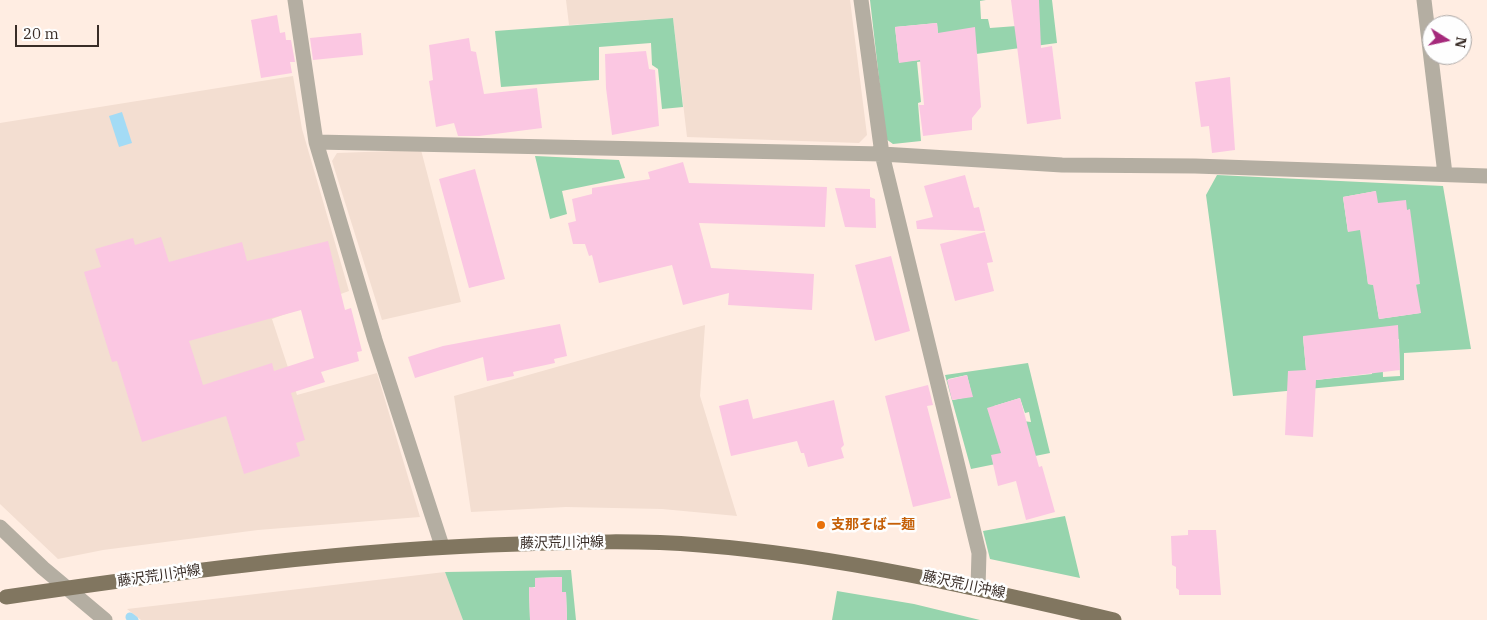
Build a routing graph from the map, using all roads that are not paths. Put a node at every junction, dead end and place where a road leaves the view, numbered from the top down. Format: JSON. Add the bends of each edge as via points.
{"nodes":[{"id":1,"x":295,"y":0,"type":"edge"},
{"id":2,"x":861,"y":0,"type":"edge"},
{"id":3,"x":1424,"y":0,"type":"edge"},
{"id":4,"x":316,"y":142,"type":"junction"},
{"id":5,"x":882,"y":154,"type":"junction"},
{"id":6,"x":1445,"y":174,"type":"junction"},
{"id":7,"x":1487,"y":176,"type":"edge"},
{"id":8,"x":0,"y":527,"type":"edge"},
{"id":9,"x":442,"y":546,"type":"junction"},
{"id":10,"x":67,"y":588,"type":"junction"},
{"id":11,"x":978,"y":588,"type":"junction"},
{"id":12,"x":6,"y":597,"type":"dead end"},
{"id":13,"x":105,"y":620,"type":"edge"},
{"id":14,"x":1114,"y":620,"type":"edge"}],
"edges":[{"from":1,"to":4,"type":"street"},
{"from":2,"to":5,"type":"street"},
{"from":3,"to":6,"type":"street"},
{"from":4,"to":5,"type":"street"},
{"from":4,"to":9,"type":"street","via":[[375,340]]},
{"from":5,"to":6,"type":"street","via":[[1062,165]]},
{"from":5,"to":11,"type":"street","via":[[979,553]]},
{"from":6,"to":7,"type":"street"},
{"from":8,"to":10,"type":"street"},
{"from":9,"to":10,"type":"main road","name":"藤沢荒川沖線","via":[[280,560]]},
{"from":9,"to":11,"type":"main road","name":"藤沢荒川沖線","via":[[579,542],[700,545],[832,561]]},
{"from":10,"to":12,"type":"main road","name":"藤沢荒川沖線"},
{"from":10,"to":13,"type":"street"},
{"from":11,"to":14,"type":"main road","name":"藤沢荒川沖線"}]}
